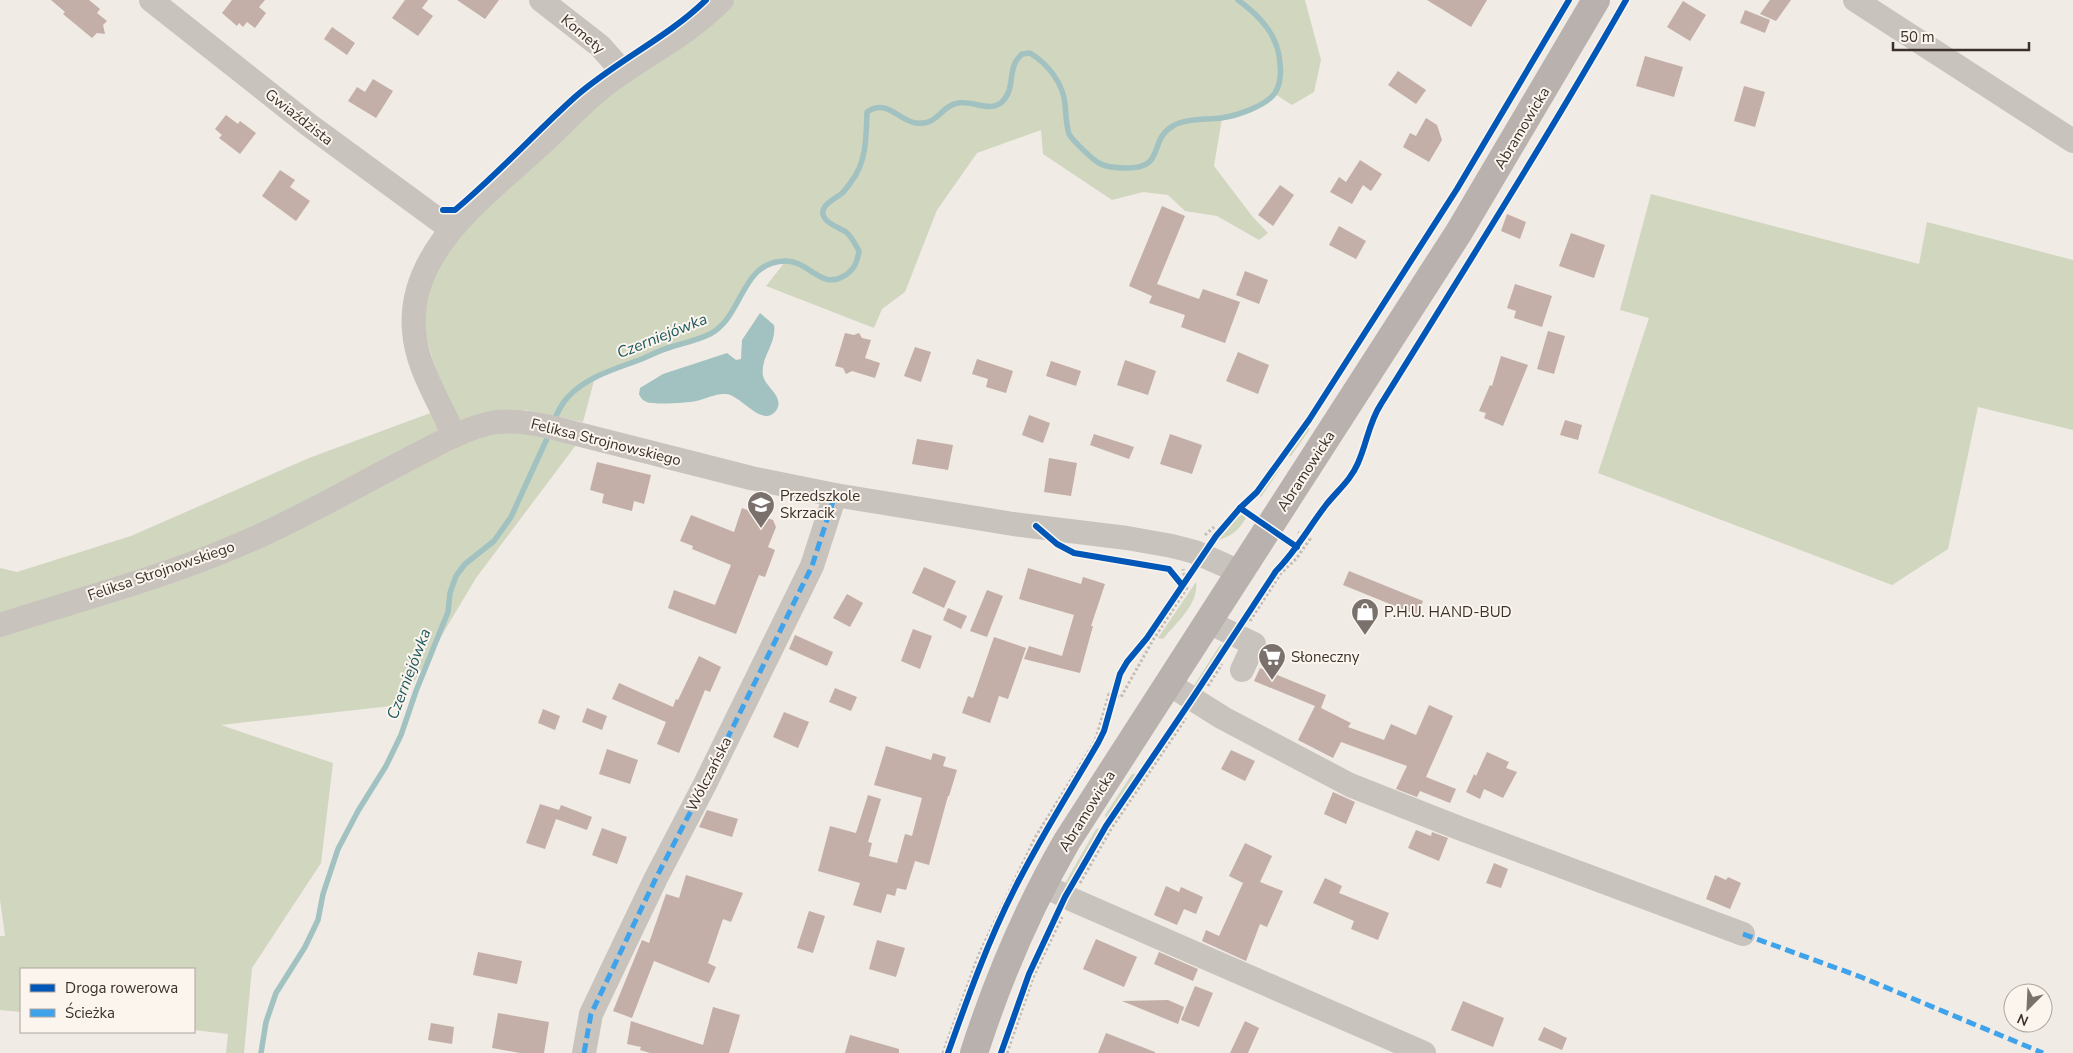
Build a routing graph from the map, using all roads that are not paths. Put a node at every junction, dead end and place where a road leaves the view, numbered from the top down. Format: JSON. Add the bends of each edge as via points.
{"nodes":[{"id":1,"x":151,"y":0,"type":"edge"},
{"id":2,"x":541,"y":0,"type":"edge"},
{"id":3,"x":722,"y":0,"type":"edge"},
{"id":4,"x":1596,"y":0,"type":"edge"},
{"id":5,"x":1855,"y":0,"type":"edge"},
{"id":6,"x":623,"y":72,"type":"junction"},
{"id":7,"x":2073,"y":141,"type":"edge"},
{"id":8,"x":451,"y":229,"type":"junction"},
{"id":9,"x":454,"y":436,"type":"junction"},
{"id":10,"x":835,"y":495,"type":"junction"},
{"id":11,"x":1240,"y":572,"type":"junction"},
{"id":12,"x":1208,"y":622,"type":"junction"},
{"id":13,"x":0,"y":625,"type":"edge"},
{"id":14,"x":1242,"y":670,"type":"dead end"},
{"id":15,"x":1169,"y":684,"type":"junction"},
{"id":16,"x":1060,"y":894,"type":"junction"},
{"id":17,"x":1743,"y":934,"type":"dead end"},
{"id":18,"x":584,"y":1053,"type":"edge"},
{"id":19,"x":974,"y":1053,"type":"edge"},
{"id":20,"x":1424,"y":1053,"type":"edge"}],
"edges":[{"from":1,"to":8,"type":"street","name":"Gwiaździsta","via":[[309,125]]},
{"from":2,"to":6,"type":"street","name":"Komety","via":[[600,46]]},
{"from":3,"to":6,"type":"street","via":[[697,24]]},
{"from":4,"to":11,"type":"main road","name":"Abramowicka","via":[[1459,232]]},
{"from":5,"to":7,"type":"street"},
{"from":6,"to":8,"type":"street","via":[[595,92]]},
{"from":8,"to":9,"type":"street","via":[[422,275],[415,296],[413,318],[420,363]]},
{"from":9,"to":10,"type":"street","name":"Feliksa Strojnowskiego","via":[[498,422],[532,423],[751,478]]},
{"from":9,"to":13,"type":"street","name":"Feliksa Strojnowskiego","via":[[233,547],[139,582]]},
{"from":10,"to":11,"type":"street","name":"Feliksa Strojnowskiego","via":[[1013,524],[1127,538],[1193,553]]},
{"from":10,"to":18,"type":"street","name":"Wólczańska","via":[[812,566],[591,1014]]},
{"from":11,"to":12,"type":"main road","name":"Abramowicka"},
{"from":12,"to":14,"type":"street","via":[[1254,644]]},
{"from":12,"to":15,"type":"main road","name":"Abramowicka"},
{"from":15,"to":16,"type":"main road","name":"Abramowicka","via":[[1086,811]]},
{"from":15,"to":17,"type":"street","via":[[1223,718],[1350,784]]},
{"from":16,"to":19,"type":"main road","name":"Abramowicka","via":[[1006,965]]},
{"from":16,"to":20,"type":"street"}]}
